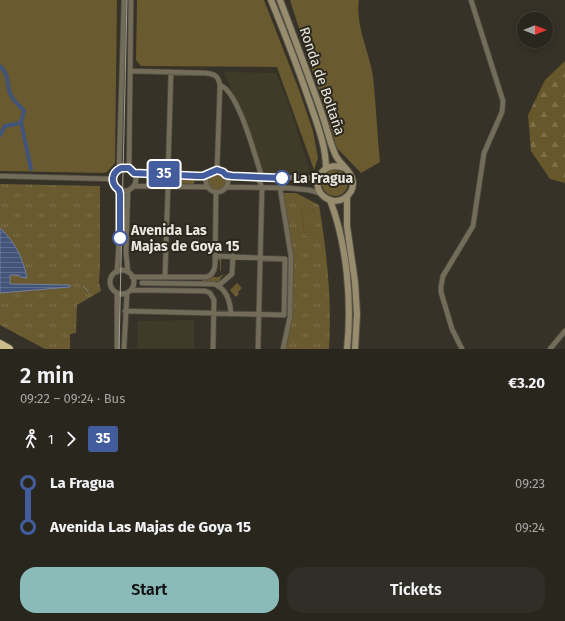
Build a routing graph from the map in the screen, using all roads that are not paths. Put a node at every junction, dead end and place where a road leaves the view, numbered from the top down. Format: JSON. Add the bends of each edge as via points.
{"nodes":[{"id":1,"x":124,"y":0,"type":"edge"},
{"id":2,"x":131,"y":0,"type":"edge"},
{"id":3,"x":271,"y":0,"type":"edge"},
{"id":4,"x":280,"y":0,"type":"edge"},
{"id":5,"x":471,"y":0,"type":"edge"},
{"id":6,"x":131,"y":71,"type":"junction"},
{"id":7,"x":171,"y":72,"type":"junction"},
{"id":8,"x":220,"y":85,"type":"junction"},
{"id":9,"x":129,"y":168,"type":"junction"},
{"id":10,"x":326,"y":168,"type":"junction"},
{"id":11,"x":344,"y":168,"type":"junction"},
{"id":12,"x":118,"y":169,"type":"junction"},
{"id":13,"x":217,"y":170,"type":"junction"},
{"id":14,"x":134,"y":173,"type":"junction"},
{"id":15,"x":168,"y":174,"type":"junction"},
{"id":16,"x":208,"y":174,"type":"junction"},
{"id":17,"x":320,"y":174,"type":"junction"},
{"id":18,"x":226,"y":175,"type":"junction"},
{"id":19,"x":0,"y":176,"type":"edge"},
{"id":20,"x":260,"y":177,"type":"junction"},
{"id":21,"x":113,"y":179,"type":"junction"},
{"id":22,"x":134,"y":186,"type":"junction"},
{"id":23,"x":168,"y":187,"type":"junction"},
{"id":24,"x":207,"y":187,"type":"junction"},
{"id":25,"x":226,"y":187,"type":"junction"},
{"id":26,"x":262,"y":188,"type":"junction"},
{"id":27,"x":280,"y":188,"type":"junction"},
{"id":28,"x":119,"y":190,"type":"junction"},
{"id":29,"x":128,"y":190,"type":"junction"},
{"id":30,"x":216,"y":193,"type":"junction"},
{"id":31,"x":320,"y":193,"type":"junction"},
{"id":32,"x":347,"y":196,"type":"junction"},
{"id":33,"x":330,"y":200,"type":"junction"},
{"id":34,"x":215,"y":256,"type":"junction"},
{"id":35,"x":233,"y":256,"type":"junction"},
{"id":36,"x":260,"y":258,"type":"junction"},
{"id":37,"x":118,"y":272,"type":"junction"},
{"id":38,"x":128,"y":272,"type":"junction"},
{"id":39,"x":132,"y":277,"type":"junction"},
{"id":40,"x":166,"y":277,"type":"junction"},
{"id":41,"x":142,"y":283,"type":"dead end"},
{"id":42,"x":218,"y":286,"type":"junction"},
{"id":43,"x":129,"y":291,"type":"junction"},
{"id":44,"x":117,"y":294,"type":"junction"},
{"id":45,"x":125,"y":311,"type":"junction"},
{"id":46,"x":214,"y":314,"type":"junction"},
{"id":47,"x":231,"y":314,"type":"junction"},
{"id":48,"x":259,"y":315,"type":"junction"},
{"id":49,"x":565,"y":331,"type":"edge"},
{"id":50,"x":0,"y":344,"type":"edge"},
{"id":51,"x":9,"y":349,"type":"edge"},
{"id":52,"x":117,"y":349,"type":"edge"},
{"id":53,"x":124,"y":349,"type":"edge"},
{"id":54,"x":213,"y":349,"type":"edge"},
{"id":55,"x":258,"y":349,"type":"edge"},
{"id":56,"x":283,"y":349,"type":"edge"},
{"id":57,"x":347,"y":349,"type":"edge"},
{"id":58,"x":355,"y":349,"type":"edge"},
{"id":59,"x":462,"y":349,"type":"edge"},
{"id":60,"x":550,"y":349,"type":"edge"}],
"edges":[{"from":1,"to":12,"type":"street"},
{"from":2,"to":6,"type":"street"},
{"from":3,"to":10,"type":"main road","name":"Ronda de Boltaña","via":[[315,119],[326,157]]},
{"from":4,"to":11,"type":"main road","name":"Ronda de Boltaña","via":[[336,157]]},
{"from":5,"to":59,"type":"street","via":[[503,101],[502,112],[484,153],[472,226],[443,276],[441,286],[452,329]]},
{"from":6,"to":7,"type":"street"},
{"from":6,"to":9,"type":"street"},
{"from":7,"to":8,"type":"street","via":[[214,74]]},
{"from":7,"to":15,"type":"street"},
{"from":8,"to":13,"type":"street"},
{"from":8,"to":20,"type":"street","via":[[238,108]]},
{"from":9,"to":12,"type":"street"},
{"from":9,"to":14,"type":"street"},
{"from":10,"to":11,"type":"main road"},
{"from":10,"to":17,"type":"main road"},
{"from":11,"to":32,"type":"main road","name":"Ronda de Boltaña","via":[[351,175],[353,184]]},
{"from":12,"to":21,"type":"street"},
{"from":13,"to":16,"type":"street"},
{"from":13,"to":18,"type":"street"},
{"from":14,"to":15,"type":"street"},
{"from":14,"to":22,"type":"street"},
{"from":15,"to":16,"type":"street"},
{"from":16,"to":24,"type":"street"},
{"from":17,"to":20,"type":"street","via":[[309,178]]},
{"from":17,"to":31,"type":"main road","via":[[317,184]]},
{"from":18,"to":20,"type":"street"},
{"from":18,"to":25,"type":"street"},
{"from":19,"to":21,"type":"street"},
{"from":20,"to":26,"type":"street"},
{"from":21,"to":28,"type":"street"},
{"from":22,"to":23,"type":"street"},
{"from":22,"to":29,"type":"street"},
{"from":23,"to":24,"type":"street"},
{"from":23,"to":40,"type":"street"},
{"from":24,"to":30,"type":"street"},
{"from":25,"to":26,"type":"street"},
{"from":25,"to":30,"type":"street"},
{"from":26,"to":27,"type":"street"},
{"from":26,"to":36,"type":"street"},
{"from":27,"to":31,"type":"street"},
{"from":27,"to":56,"type":"street","via":[[291,256],[290,318]]},
{"from":28,"to":29,"type":"street"},
{"from":28,"to":37,"type":"street","via":[[121,209]]},
{"from":29,"to":38,"type":"street"},
{"from":30,"to":34,"type":"street"},
{"from":31,"to":33,"type":"main road"},
{"from":32,"to":33,"type":"main road","via":[[342,200]]},
{"from":32,"to":58,"type":"main road","name":"Ronda de Boltaña","via":[[347,226],[356,290]]},
{"from":33,"to":57,"type":"main road","via":[[338,222],[346,276],[349,316]]},
{"from":34,"to":35,"type":"street"},
{"from":34,"to":40,"type":"street","via":[[211,276]]},
{"from":35,"to":36,"type":"street"},
{"from":35,"to":42,"type":"street","via":[[232,274]]},
{"from":36,"to":48,"type":"street"},
{"from":36,"to":48,"type":"street","via":[[286,259],[284,315]]},
{"from":37,"to":38,"type":"street"},
{"from":37,"to":44,"type":"street","via":[[113,275],[110,282],[111,288]]},
{"from":38,"to":39,"type":"street"},
{"from":39,"to":40,"type":"street"},
{"from":39,"to":43,"type":"street","via":[[133,284]]},
{"from":41,"to":42,"type":"street"},
{"from":42,"to":47,"type":"street","via":[[228,296]]},
{"from":43,"to":44,"type":"street"},
{"from":43,"to":45,"type":"street"},
{"from":43,"to":46,"type":"street","via":[[205,291],[210,293],[214,300]]},
{"from":44,"to":52,"type":"street"},
{"from":45,"to":46,"type":"street"},
{"from":45,"to":53,"type":"street"},
{"from":46,"to":47,"type":"street"},
{"from":46,"to":54,"type":"street"},
{"from":47,"to":48,"type":"street"},
{"from":48,"to":55,"type":"street"},
{"from":49,"to":60,"type":"street"},
{"from":50,"to":51,"type":"highway"}]}
